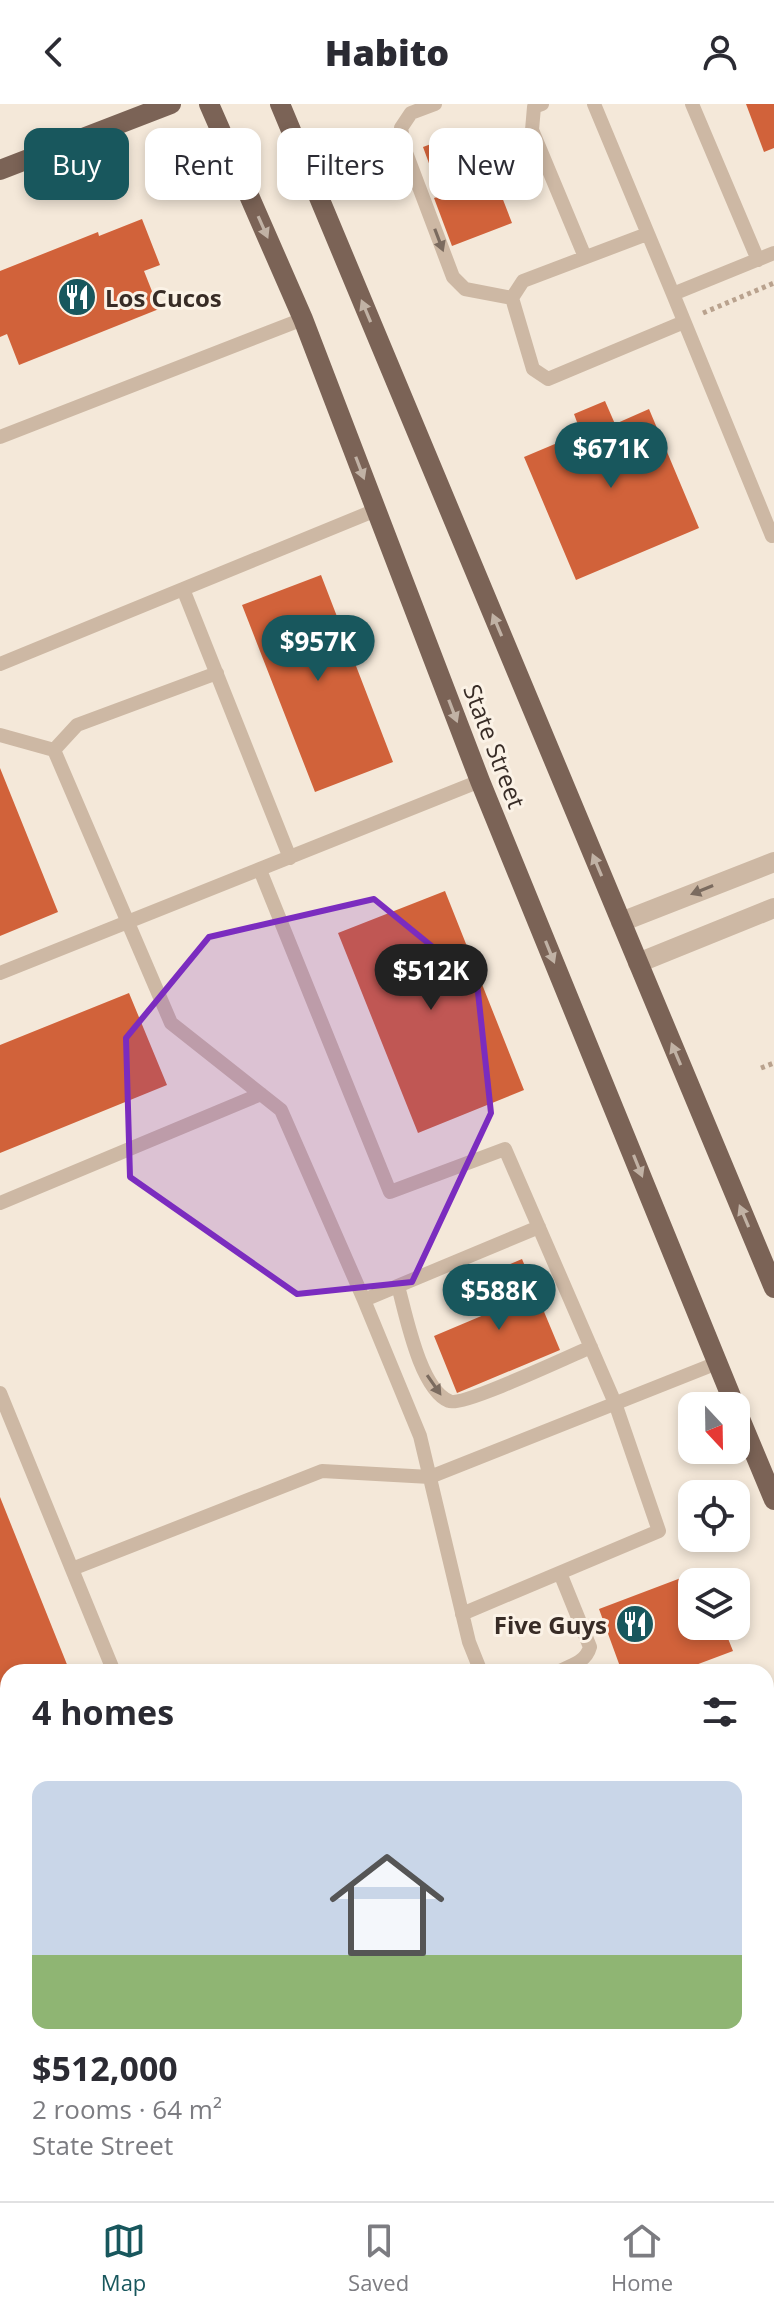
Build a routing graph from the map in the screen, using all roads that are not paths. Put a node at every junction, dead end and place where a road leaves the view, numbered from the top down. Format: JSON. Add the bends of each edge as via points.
{"nodes":[{"id":1,"x":171,"y":104,"type":"edge"},
{"id":2,"x":209,"y":104,"type":"edge"},
{"id":3,"x":280,"y":104,"type":"edge"},
{"id":4,"x":435,"y":104,"type":"edge"},
{"id":5,"x":542,"y":104,"type":"edge"},
{"id":6,"x":594,"y":104,"type":"edge"},
{"id":7,"x":692,"y":104,"type":"edge"},
{"id":8,"x":0,"y":170,"type":"edge"},
{"id":9,"x":647,"y":234,"type":"junction"},
{"id":10,"x":774,"y":253,"type":"edge"},
{"id":11,"x":585,"y":257,"type":"junction"},
{"id":12,"x":758,"y":260,"type":"junction"},
{"id":13,"x":673,"y":294,"type":"junction"},
{"id":14,"x":512,"y":298,"type":"junction"},
{"id":15,"x":303,"y":319,"type":"junction"},
{"id":16,"x":684,"y":322,"type":"junction"},
{"id":17,"x":0,"y":437,"type":"edge"},
{"id":18,"x":376,"y":510,"type":"junction"},
{"id":19,"x":774,"y":535,"type":"edge"},
{"id":20,"x":183,"y":589,"type":"junction"},
{"id":21,"x":0,"y":664,"type":"edge"},
{"id":22,"x":217,"y":673,"type":"junction"},
{"id":23,"x":0,"y":735,"type":"edge"},
{"id":24,"x":54,"y":750,"type":"junction"},
{"id":25,"x":480,"y":781,"type":"junction"},
{"id":26,"x":290,"y":858,"type":"junction"},
{"id":27,"x":774,"y":862,"type":"edge"},
{"id":28,"x":260,"y":870,"type":"junction"},
{"id":29,"x":774,"y":908,"type":"edge"},
{"id":30,"x":621,"y":922,"type":"junction"},
{"id":31,"x":129,"y":923,"type":"junction"},
{"id":32,"x":638,"y":963,"type":"junction"},
{"id":33,"x":0,"y":973,"type":"edge"},
{"id":34,"x":261,"y":1094,"type":"junction"},
{"id":35,"x":0,"y":1203,"type":"edge"},
{"id":36,"x":539,"y":1227,"type":"junction"},
{"id":37,"x":398,"y":1286,"type":"junction"},
{"id":38,"x":774,"y":1288,"type":"edge"},
{"id":39,"x":364,"y":1300,"type":"junction"},
{"id":40,"x":591,"y":1347,"type":"junction"},
{"id":41,"x":717,"y":1363,"type":"junction"},
{"id":42,"x":729,"y":1392,"type":"edge"},
{"id":43,"x":0,"y":1393,"type":"edge"},
{"id":44,"x":615,"y":1403,"type":"junction"},
{"id":45,"x":750,"y":1443,"type":"edge"},
{"id":46,"x":430,"y":1477,"type":"junction"},
{"id":47,"x":774,"y":1500,"type":"edge"},
{"id":48,"x":72,"y":1569,"type":"junction"},
{"id":49,"x":560,"y":1573,"type":"junction"},
{"id":50,"x":462,"y":1614,"type":"junction"},
{"id":51,"x":111,"y":1664,"type":"edge"},
{"id":52,"x":478,"y":1664,"type":"edge"},
{"id":53,"x":575,"y":1664,"type":"edge"}],
"edges":[{"from":1,"to":8,"type":"main road"},
{"from":2,"to":15,"type":"main road","name":"State Street","one_way":true},
{"from":30,"to":3,"type":"main road","name":"State Street","one_way":true},
{"from":4,"to":14,"type":"lane","one_way":true,"via":[[411,113],[401,128],[453,277],[465,289]]},
{"from":5,"to":11,"type":"lane","via":[[534,107],[532,130]]},
{"from":6,"to":9,"type":"lane"},
{"from":7,"to":12,"type":"lane"},
{"from":9,"to":11,"type":"lane"},
{"from":9,"to":13,"type":"lane"},
{"from":10,"to":12,"type":"lane"},
{"from":11,"to":14,"type":"lane","via":[[523,281]]},
{"from":12,"to":13,"type":"lane"},
{"from":13,"to":16,"type":"lane"},
{"from":14,"to":16,"type":"lane","via":[[533,369],[548,379]]},
{"from":15,"to":17,"type":"lane"},
{"from":15,"to":18,"type":"main road","name":"State Street","one_way":true},
{"from":16,"to":19,"type":"lane"},
{"from":18,"to":20,"type":"lane"},
{"from":18,"to":25,"type":"main road","name":"State Street","one_way":true},
{"from":20,"to":21,"type":"lane"},
{"from":20,"to":22,"type":"lane"},
{"from":22,"to":24,"type":"lane","via":[[77,725]]},
{"from":22,"to":26,"type":"lane"},
{"from":23,"to":24,"type":"lane"},
{"from":24,"to":31,"type":"lane"},
{"from":25,"to":26,"type":"lane"},
{"from":25,"to":41,"type":"main road","name":"State Street","one_way":true},
{"from":26,"to":28,"type":"lane"},
{"from":27,"to":30,"type":"street","one_way":true},
{"from":28,"to":31,"type":"lane"},
{"from":28,"to":36,"type":"lane","via":[[390,1192],[505,1149]]},
{"from":29,"to":32,"type":"street"},
{"from":30,"to":32,"type":"main road","name":"State Street"},
{"from":31,"to":33,"type":"lane"},
{"from":31,"to":34,"type":"lane","via":[[171,1023]]},
{"from":38,"to":32,"type":"main road","name":"State Street","one_way":true},
{"from":34,"to":35,"type":"lane"},
{"from":34,"to":39,"type":"lane","via":[[281,1110]]},
{"from":36,"to":37,"type":"lane"},
{"from":36,"to":40,"type":"lane"},
{"from":37,"to":39,"type":"lane"},
{"from":37,"to":40,"type":"lane","one_way":true,"via":[[431,1383],[453,1403]]},
{"from":39,"to":46,"type":"lane","via":[[420,1436]]},
{"from":40,"to":44,"type":"lane"},
{"from":41,"to":42,"type":"main road","name":"State Street"},
{"from":41,"to":44,"type":"lane"},
{"from":43,"to":48,"type":"lane"},
{"from":44,"to":46,"type":"lane"},
{"from":44,"to":49,"type":"lane","via":[[659,1531]]},
{"from":45,"to":47,"type":"main road","name":"State Street"},
{"from":46,"to":48,"type":"lane","via":[[322,1471]]},
{"from":46,"to":50,"type":"lane"},
{"from":48,"to":51,"type":"lane"},
{"from":49,"to":50,"type":"lane"},
{"from":49,"to":53,"type":"lane","via":[[590,1647]]},
{"from":50,"to":52,"type":"lane"}]}
